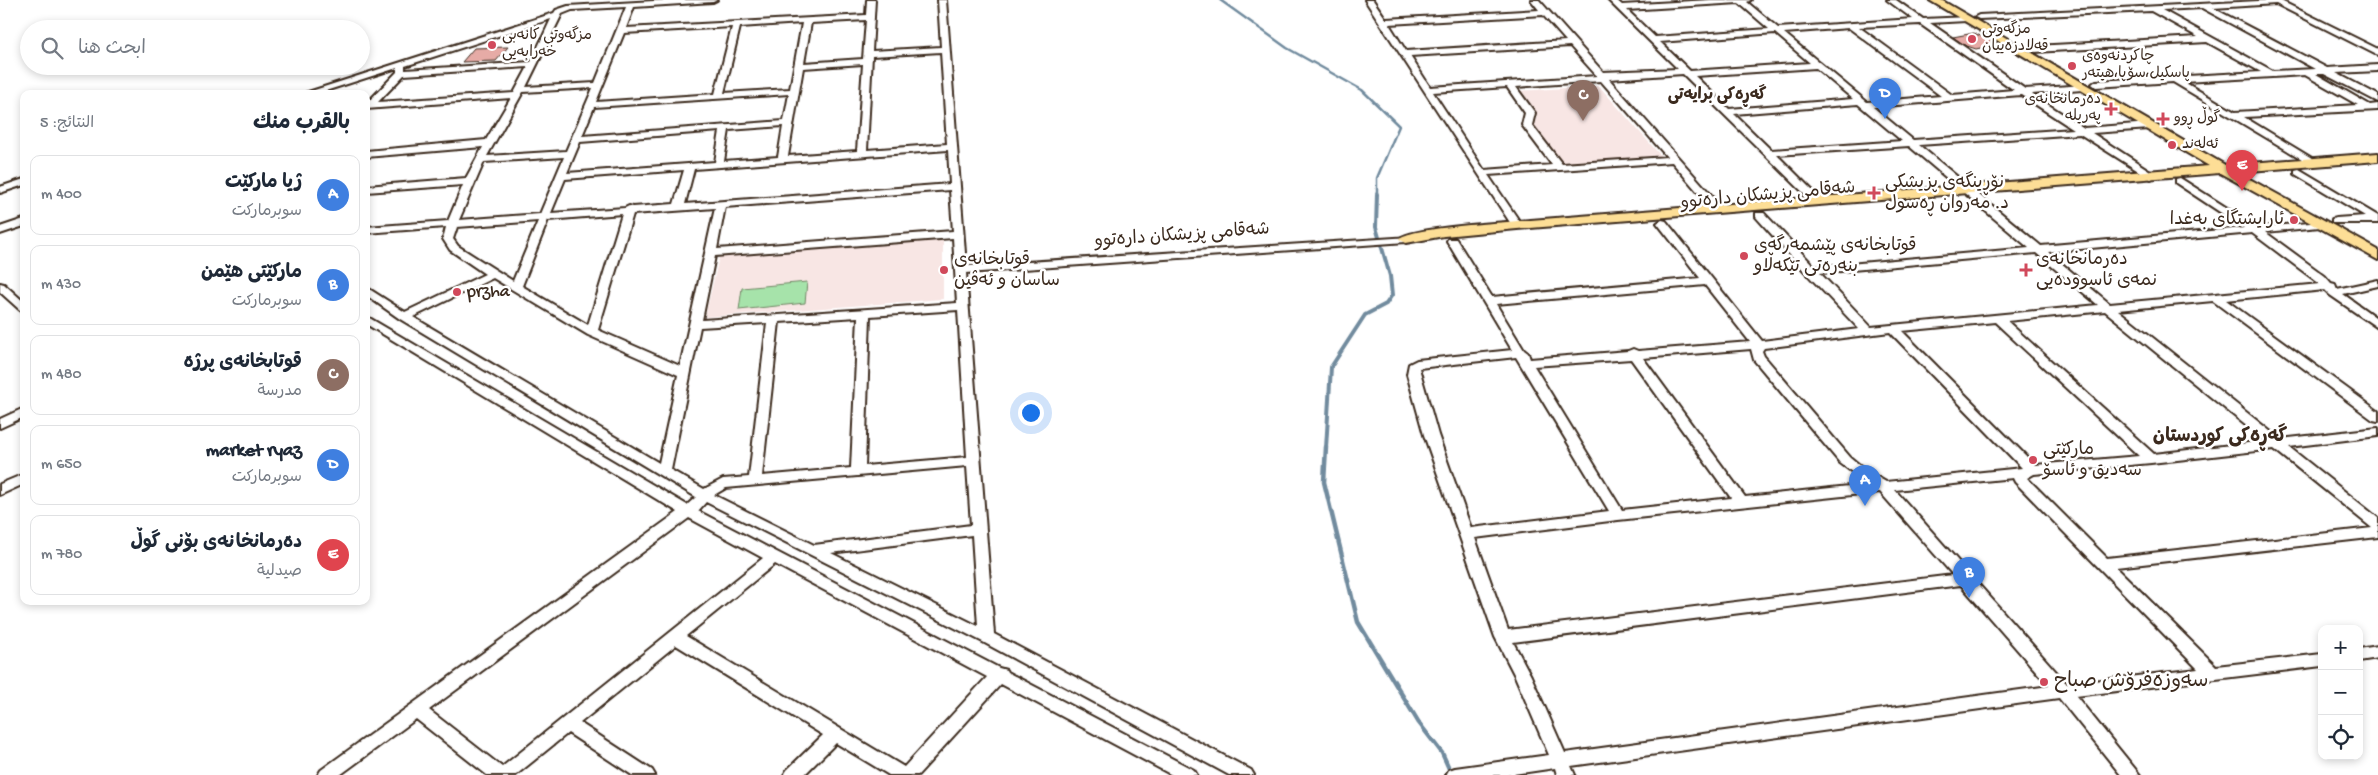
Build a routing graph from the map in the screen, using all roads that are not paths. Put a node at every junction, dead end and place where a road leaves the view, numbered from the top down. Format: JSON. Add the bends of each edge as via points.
{"nodes":[{"id":1,"x":712,"y":0,"type":"edge"},
{"id":2,"x":871,"y":0,"type":"edge"},
{"id":3,"x":942,"y":0,"type":"edge"},
{"id":4,"x":1369,"y":0,"type":"edge"},
{"id":5,"x":1535,"y":0,"type":"edge"},
{"id":6,"x":1612,"y":0,"type":"edge"},
{"id":7,"x":1741,"y":0,"type":"edge"},
{"id":8,"x":1752,"y":0,"type":"edge"},
{"id":9,"x":1892,"y":0,"type":"edge"},
{"id":10,"x":1934,"y":0,"type":"edge"},
{"id":11,"x":1948,"y":0,"type":"edge"},
{"id":12,"x":2107,"y":0,"type":"edge"},
{"id":13,"x":2275,"y":1,"type":"edge"},
{"id":14,"x":631,"y":5,"type":"junction"},
{"id":15,"x":2204,"y":6,"type":"junction"},
{"id":16,"x":1620,"y":8,"type":"junction"},
{"id":17,"x":2154,"y":9,"type":"junction"},
{"id":18,"x":2125,"y":10,"type":"junction"},
{"id":19,"x":1546,"y":12,"type":"junction"},
{"id":20,"x":557,"y":15,"type":"junction"},
{"id":21,"x":870,"y":17,"type":"junction"},
{"id":22,"x":1979,"y":17,"type":"junction"},
{"id":23,"x":1966,"y":19,"type":"junction"},
{"id":24,"x":807,"y":20,"type":"junction"},
{"id":25,"x":1923,"y":21,"type":"junction"},
{"id":26,"x":1383,"y":22,"type":"junction"},
{"id":27,"x":738,"y":24,"type":"junction"},
{"id":28,"x":1851,"y":25,"type":"junction"},
{"id":29,"x":620,"y":31,"type":"junction"},
{"id":30,"x":1775,"y":31,"type":"junction"},
{"id":31,"x":2208,"y":39,"type":"junction"},
{"id":32,"x":1653,"y":40,"type":"junction"},
{"id":33,"x":1573,"y":43,"type":"junction"},
{"id":34,"x":945,"y":49,"type":"junction"},
{"id":35,"x":2035,"y":49,"type":"junction"},
{"id":36,"x":2378,"y":52,"type":"edge"},
{"id":37,"x":1404,"y":54,"type":"junction"},
{"id":38,"x":869,"y":57,"type":"junction"},
{"id":39,"x":534,"y":64,"type":"junction"},
{"id":40,"x":1817,"y":65,"type":"junction"},
{"id":41,"x":799,"y":66,"type":"junction"},
{"id":42,"x":2378,"y":68,"type":"edge"},
{"id":43,"x":401,"y":69,"type":"junction"},
{"id":44,"x":2324,"y":71,"type":"junction"},
{"id":45,"x":1686,"y":72,"type":"junction"},
{"id":46,"x":2306,"y":72,"type":"junction"},
{"id":47,"x":2271,"y":74,"type":"junction"},
{"id":48,"x":1604,"y":77,"type":"junction"},
{"id":49,"x":2175,"y":80,"type":"junction"},
{"id":50,"x":2096,"y":84,"type":"junction"},
{"id":51,"x":598,"y":85,"type":"junction"},
{"id":52,"x":1510,"y":85,"type":"junction"},
{"id":53,"x":2082,"y":87,"type":"junction"},
{"id":54,"x":321,"y":90,"type":"edge"},
{"id":55,"x":1428,"y":90,"type":"junction"},
{"id":56,"x":794,"y":91,"type":"junction"},
{"id":57,"x":519,"y":92,"type":"junction"},
{"id":58,"x":2023,"y":92,"type":"junction"},
{"id":59,"x":719,"y":96,"type":"junction"},
{"id":60,"x":1950,"y":98,"type":"junction"},
{"id":61,"x":2378,"y":99,"type":"edge"},
{"id":62,"x":1861,"y":103,"type":"junction"},
{"id":63,"x":370,"y":105,"type":"edge"},
{"id":64,"x":590,"y":105,"type":"junction"},
{"id":65,"x":370,"y":107,"type":"edge"},
{"id":66,"x":2373,"y":107,"type":"edge"},
{"id":67,"x":1729,"y":112,"type":"junction"},
{"id":68,"x":2235,"y":116,"type":"junction"},
{"id":69,"x":789,"y":123,"type":"junction"},
{"id":70,"x":2150,"y":126,"type":"junction"},
{"id":71,"x":725,"y":129,"type":"junction"},
{"id":72,"x":2084,"y":130,"type":"junction"},
{"id":73,"x":576,"y":139,"type":"junction"},
{"id":74,"x":490,"y":143,"type":"junction"},
{"id":75,"x":1913,"y":143,"type":"junction"},
{"id":76,"x":952,"y":148,"type":"junction"},
{"id":77,"x":1769,"y":153,"type":"junction"},
{"id":78,"x":370,"y":154,"type":"edge"},
{"id":79,"x":570,"y":154,"type":"junction"},
{"id":80,"x":862,"y":154,"type":"junction"},
{"id":81,"x":2378,"y":157,"type":"edge"},
{"id":82,"x":482,"y":159,"type":"junction"},
{"id":83,"x":1676,"y":159,"type":"junction"},
{"id":84,"x":782,"y":160,"type":"junction"},
{"id":85,"x":2312,"y":162,"type":"junction"},
{"id":86,"x":719,"y":164,"type":"junction"},
{"id":87,"x":2378,"y":166,"type":"edge"},
{"id":88,"x":690,"y":167,"type":"junction"},
{"id":89,"x":1559,"y":167,"type":"junction"},
{"id":90,"x":2224,"y":169,"type":"junction"},
{"id":91,"x":2237,"y":172,"type":"junction"},
{"id":92,"x":2299,"y":172,"type":"junction"},
{"id":93,"x":1480,"y":173,"type":"junction"},
{"id":94,"x":561,"y":176,"type":"junction"},
{"id":95,"x":2151,"y":176,"type":"junction"},
{"id":96,"x":2253,"y":176,"type":"junction"},
{"id":97,"x":470,"y":181,"type":"junction"},
{"id":98,"x":2180,"y":181,"type":"junction"},
{"id":99,"x":20,"y":185,"type":"edge"},
{"id":100,"x":955,"y":187,"type":"junction"},
{"id":101,"x":370,"y":188,"type":"edge"},
{"id":102,"x":0,"y":190,"type":"edge"},
{"id":103,"x":1972,"y":193,"type":"junction"},
{"id":104,"x":1819,"y":202,"type":"junction"},
{"id":105,"x":721,"y":203,"type":"junction"},
{"id":106,"x":679,"y":206,"type":"junction"},
{"id":107,"x":629,"y":209,"type":"junction"},
{"id":108,"x":1722,"y":214,"type":"junction"},
{"id":109,"x":545,"y":215,"type":"junction"},
{"id":110,"x":1760,"y":215,"type":"junction"},
{"id":111,"x":2377,"y":220,"type":"edge"},
{"id":112,"x":2336,"y":221,"type":"junction"},
{"id":113,"x":1662,"y":223,"type":"junction"},
{"id":114,"x":20,"y":224,"type":"edge"},
{"id":115,"x":452,"y":224,"type":"junction"},
{"id":116,"x":2320,"y":224,"type":"junction"},
{"id":117,"x":1517,"y":225,"type":"junction"},
{"id":118,"x":370,"y":230,"type":"edge"},
{"id":119,"x":0,"y":231,"type":"edge"},
{"id":120,"x":2256,"y":231,"type":"junction"},
{"id":121,"x":958,"y":234,"type":"junction"},
{"id":122,"x":1425,"y":238,"type":"junction"},
{"id":123,"x":1406,"y":240,"type":"joint"},
{"id":124,"x":1452,"y":241,"type":"junction"},
{"id":125,"x":2378,"y":244,"type":"edge"},
{"id":126,"x":2038,"y":250,"type":"junction"},
{"id":127,"x":710,"y":253,"type":"junction"},
{"id":128,"x":2378,"y":256,"type":"edge"},
{"id":129,"x":960,"y":270,"type":"junction"},
{"id":130,"x":1810,"y":272,"type":"junction"},
{"id":131,"x":494,"y":274,"type":"junction"},
{"id":132,"x":1708,"y":280,"type":"junction"},
{"id":133,"x":2378,"y":283,"type":"edge"},
{"id":134,"x":0,"y":286,"type":"edge"},
{"id":135,"x":516,"y":286,"type":"junction"},
{"id":136,"x":2333,"y":290,"type":"junction"},
{"id":137,"x":370,"y":293,"type":"edge"},
{"id":138,"x":2216,"y":298,"type":"junction"},
{"id":139,"x":1490,"y":301,"type":"junction"},
{"id":140,"x":20,"y":304,"type":"edge"},
{"id":141,"x":963,"y":306,"type":"junction"},
{"id":142,"x":2109,"y":309,"type":"junction"},
{"id":143,"x":864,"y":313,"type":"junction"},
{"id":144,"x":404,"y":317,"type":"junction"},
{"id":145,"x":1997,"y":318,"type":"junction"},
{"id":146,"x":773,"y":319,"type":"junction"},
{"id":147,"x":370,"y":321,"type":"edge"},
{"id":148,"x":695,"y":324,"type":"junction"},
{"id":149,"x":2378,"y":324,"type":"edge"},
{"id":150,"x":1893,"y":329,"type":"junction"},
{"id":151,"x":1868,"y":331,"type":"junction"},
{"id":152,"x":592,"y":332,"type":"junction"},
{"id":153,"x":1759,"y":345,"type":"junction"},
{"id":154,"x":1633,"y":353,"type":"junction"},
{"id":155,"x":1524,"y":358,"type":"junction"},
{"id":156,"x":685,"y":373,"type":"junction"},
{"id":157,"x":20,"y":414,"type":"edge"},
{"id":158,"x":2378,"y":417,"type":"edge"},
{"id":159,"x":0,"y":424,"type":"edge"},
{"id":160,"x":2378,"y":432,"type":"edge"},
{"id":161,"x":2277,"y":443,"type":"junction"},
{"id":162,"x":2151,"y":459,"type":"junction"},
{"id":163,"x":973,"y":461,"type":"junction"},
{"id":164,"x":664,"y":471,"type":"junction"},
{"id":165,"x":858,"y":471,"type":"junction"},
{"id":166,"x":2028,"y":471,"type":"junction"},
{"id":167,"x":20,"y":480,"type":"edge"},
{"id":168,"x":755,"y":480,"type":"junction"},
{"id":169,"x":1884,"y":487,"type":"junction"},
{"id":170,"x":0,"y":490,"type":"edge"},
{"id":171,"x":706,"y":496,"type":"junction"},
{"id":172,"x":1742,"y":503,"type":"junction"},
{"id":173,"x":688,"y":512,"type":"junction"},
{"id":174,"x":1618,"y":515,"type":"junction"},
{"id":175,"x":2378,"y":525,"type":"edge"},
{"id":176,"x":978,"y":529,"type":"junction"},
{"id":177,"x":2378,"y":532,"type":"edge"},
{"id":178,"x":1465,"y":534,"type":"junction"},
{"id":179,"x":813,"y":550,"type":"junction"},
{"id":180,"x":774,"y":557,"type":"junction"},
{"id":181,"x":2106,"y":563,"type":"junction"},
{"id":182,"x":1964,"y":579,"type":"junction"},
{"id":183,"x":675,"y":637,"type":"junction"},
{"id":184,"x":986,"y":637,"type":"junction"},
{"id":185,"x":1502,"y":637,"type":"junction"},
{"id":186,"x":2318,"y":661,"type":"edge"},
{"id":187,"x":1000,"y":674,"type":"junction"},
{"id":188,"x":2213,"y":674,"type":"junction"},
{"id":189,"x":2063,"y":691,"type":"junction"},
{"id":190,"x":417,"y":710,"type":"junction"},
{"id":191,"x":568,"y":724,"type":"junction"},
{"id":192,"x":835,"y":734,"type":"junction"},
{"id":193,"x":1563,"y":768,"type":"edge"},
{"id":194,"x":1462,"y":774,"type":"edge"},
{"id":195,"x":327,"y":775,"type":"edge"},
{"id":196,"x":500,"y":775,"type":"edge"},
{"id":197,"x":504,"y":775,"type":"edge"},
{"id":198,"x":646,"y":775,"type":"edge"},
{"id":199,"x":793,"y":775,"type":"edge"},
{"id":200,"x":903,"y":775,"type":"edge"},
{"id":201,"x":907,"y":775,"type":"edge"},
{"id":202,"x":1188,"y":775,"type":"edge"},
{"id":203,"x":1245,"y":775,"type":"edge"},
{"id":204,"x":2131,"y":775,"type":"edge"}],
"edges":[{"from":1,"to":14,"type":"street"},
{"from":2,"to":21,"type":"street"},
{"from":3,"to":34,"type":"street"},
{"from":4,"to":26,"type":"street"},
{"from":5,"to":19,"type":"street"},
{"from":6,"to":16,"type":"street"},
{"from":7,"to":8,"type":"street"},
{"from":7,"to":16,"type":"street"},
{"from":7,"to":30,"type":"street"},
{"from":9,"to":25,"type":"street"},
{"from":10,"to":23,"type":"main road"},
{"from":11,"to":22,"type":"main road"},
{"from":12,"to":18,"type":"street"},
{"from":13,"to":15,"type":"street"},
{"from":13,"to":36,"type":"street"},
{"from":14,"to":20,"type":"street","via":[[571,8]]},
{"from":14,"to":29,"type":"street"},
{"from":15,"to":17,"type":"street"},
{"from":15,"to":44,"type":"street"},
{"from":16,"to":32,"type":"street"},
{"from":17,"to":18,"type":"street"},
{"from":17,"to":31,"type":"street"},
{"from":18,"to":22,"type":"street"},
{"from":19,"to":26,"type":"street"},
{"from":19,"to":33,"type":"street"},
{"from":20,"to":39,"type":"street"},
{"from":20,"to":43,"type":"street"},
{"from":21,"to":24,"type":"street"},
{"from":21,"to":38,"type":"street"},
{"from":22,"to":35,"type":"main road"},
{"from":23,"to":25,"type":"street"},
{"from":23,"to":53,"type":"main road"},
{"from":24,"to":27,"type":"street"},
{"from":24,"to":41,"type":"street"},
{"from":25,"to":28,"type":"street"},
{"from":25,"to":58,"type":"street"},
{"from":26,"to":37,"type":"street"},
{"from":27,"to":29,"type":"street"},
{"from":27,"to":59,"type":"street"},
{"from":28,"to":30,"type":"street"},
{"from":28,"to":60,"type":"street"},
{"from":29,"to":51,"type":"street"},
{"from":30,"to":32,"type":"street"},
{"from":30,"to":40,"type":"street"},
{"from":31,"to":35,"type":"street"},
{"from":31,"to":47,"type":"street"},
{"from":32,"to":45,"type":"street"},
{"from":33,"to":37,"type":"street"},
{"from":33,"to":48,"type":"street"},
{"from":34,"to":38,"type":"street"},
{"from":34,"to":76,"type":"street"},
{"from":35,"to":50,"type":"main road"},
{"from":37,"to":55,"type":"street"},
{"from":38,"to":41,"type":"street"},
{"from":38,"to":80,"type":"street"},
{"from":39,"to":43,"type":"street"},
{"from":39,"to":57,"type":"street"},
{"from":40,"to":45,"type":"street"},
{"from":40,"to":62,"type":"street"},
{"from":41,"to":56,"type":"street"},
{"from":42,"to":44,"type":"street"},
{"from":43,"to":54,"type":"street"},
{"from":43,"to":63,"type":"street"},
{"from":44,"to":46,"type":"street"},
{"from":44,"to":61,"type":"street"},
{"from":45,"to":48,"type":"street"},
{"from":45,"to":67,"type":"street"},
{"from":46,"to":47,"type":"street"},
{"from":46,"to":66,"type":"street"},
{"from":47,"to":49,"type":"street"},
{"from":48,"to":52,"type":"street"},
{"from":48,"to":83,"type":"street"},
{"from":49,"to":50,"type":"street"},
{"from":49,"to":68,"type":"street"},
{"from":50,"to":91,"type":"main road"},
{"from":51,"to":57,"type":"street"},
{"from":51,"to":64,"type":"street"},
{"from":52,"to":55,"type":"street"},
{"from":52,"to":89,"type":"street","via":[[1530,113],[1527,125]]},
{"from":53,"to":58,"type":"street"},
{"from":53,"to":70,"type":"main road"},
{"from":55,"to":93,"type":"street"},
{"from":56,"to":59,"type":"street"},
{"from":56,"to":69,"type":"street"},
{"from":57,"to":65,"type":"street"},
{"from":57,"to":74,"type":"street"},
{"from":58,"to":60,"type":"street"},
{"from":58,"to":72,"type":"street"},
{"from":59,"to":64,"type":"street"},
{"from":60,"to":62,"type":"street"},
{"from":62,"to":67,"type":"street"},
{"from":62,"to":75,"type":"street"},
{"from":64,"to":73,"type":"street"},
{"from":66,"to":68,"type":"street"},
{"from":67,"to":77,"type":"street"},
{"from":68,"to":85,"type":"street"},
{"from":69,"to":71,"type":"street"},
{"from":69,"to":84,"type":"street"},
{"from":70,"to":72,"type":"street"},
{"from":70,"to":90,"type":"main road"},
{"from":71,"to":73,"type":"street"},
{"from":71,"to":86,"type":"street"},
{"from":72,"to":75,"type":"street"},
{"from":72,"to":95,"type":"street"},
{"from":73,"to":79,"type":"street"},
{"from":74,"to":78,"type":"street"},
{"from":74,"to":82,"type":"street"},
{"from":75,"to":77,"type":"street"},
{"from":75,"to":103,"type":"street"},
{"from":76,"to":80,"type":"street"},
{"from":76,"to":100,"type":"street"},
{"from":77,"to":104,"type":"street"},
{"from":79,"to":82,"type":"street"},
{"from":79,"to":94,"type":"street"},
{"from":80,"to":84,"type":"street"},
{"from":81,"to":85,"type":"main road"},
{"from":82,"to":97,"type":"street"},
{"from":83,"to":89,"type":"street"},
{"from":83,"to":108,"type":"street"},
{"from":84,"to":86,"type":"street"},
{"from":85,"to":91,"type":"main road"},
{"from":86,"to":88,"type":"street"},
{"from":87,"to":92,"type":"main road","name":"شەقامی پزیشکان دارەتوو"},
{"from":88,"to":94,"type":"street"},
{"from":88,"to":106,"type":"street"},
{"from":89,"to":93,"type":"street"},
{"from":90,"to":91,"type":"main road","name":"شەقامی پزیشکان دارەتوو"},
{"from":90,"to":95,"type":"main road","name":"شەقامی پزیشکان دارەتوو"},
{"from":91,"to":96,"type":"main road","name":"شەقامی پزیشکان دارەتوو"},
{"from":91,"to":98,"type":"main road","name":"شەقامی پزیشکان دارەتوو"},
{"from":91,"to":116,"type":"main road"},
{"from":92,"to":96,"type":"main road","name":"شەقامی پزیشکان دارەتوو"},
{"from":92,"to":111,"type":"street"},
{"from":93,"to":117,"type":"street"},
{"from":94,"to":109,"type":"street"},
{"from":95,"to":103,"type":"main road","name":"شەقامی پزیشکان دارەتوو"},
{"from":96,"to":112,"type":"main road"},
{"from":97,"to":101,"type":"street"},
{"from":97,"to":115,"type":"street"},
{"from":98,"to":103,"type":"main road","name":"شەقامی پزیشکان دارەتوو"},
{"from":98,"to":120,"type":"street"},
{"from":99,"to":102,"type":"street"},
{"from":100,"to":105,"type":"street"},
{"from":100,"to":121,"type":"street"},
{"from":103,"to":104,"type":"main road","name":"شەقامی پزیشکان دارەتوو"},
{"from":103,"to":110,"type":"main road","name":"شەقامی پزیشکان دارەتوو"},
{"from":103,"to":126,"type":"street"},
{"from":104,"to":108,"type":"main road","name":"شەقامی پزیشکان دارەتوو"},
{"from":105,"to":106,"type":"street"},
{"from":105,"to":127,"type":"street"},
{"from":106,"to":107,"type":"street"},
{"from":107,"to":109,"type":"street"},
{"from":107,"to":152,"type":"street"},
{"from":108,"to":110,"type":"main road","name":"شەقامی پزیشکان دارەتوو"},
{"from":108,"to":113,"type":"main road","name":"شەقامی پزیشکان دارەتوو"},
{"from":108,"to":117,"type":"main road","name":"شەقامی پزیشکان دارەتوو"},
{"from":109,"to":115,"type":"street"},
{"from":109,"to":135,"type":"street"},
{"from":110,"to":130,"type":"street"},
{"from":111,"to":112,"type":"street"},
{"from":112,"to":125,"type":"main road"},
{"from":113,"to":124,"type":"main road","name":"شەقامی پزیشکان دارەتوو"},
{"from":113,"to":132,"type":"street"},
{"from":114,"to":119,"type":"street"},
{"from":115,"to":118,"type":"street"},
{"from":115,"to":131,"type":"street","via":[[448,238],[454,248]]},
{"from":116,"to":120,"type":"street"},
{"from":116,"to":128,"type":"main road"},
{"from":117,"to":122,"type":"main road","name":"شەقامی پزیشکان دارەتوو"},
{"from":120,"to":126,"type":"street"},
{"from":120,"to":136,"type":"street"},
{"from":121,"to":127,"type":"street"},
{"from":121,"to":129,"type":"street"},
{"from":122,"to":123,"type":"main road","name":"شەقامی پزیشکان دارەتوو"},
{"from":122,"to":124,"type":"main road","name":"شەقامی پزیشکان دارەتوو"},
{"from":123,"to":129,"type":"street","name":"شەقامی پزیشکان دارەتوو"},
{"from":124,"to":139,"type":"street"},
{"from":126,"to":130,"type":"street"},
{"from":126,"to":142,"type":"street"},
{"from":127,"to":148,"type":"street"},
{"from":129,"to":141,"type":"street"},
{"from":130,"to":151,"type":"street"},
{"from":131,"to":135,"type":"street"},
{"from":131,"to":144,"type":"street"},
{"from":132,"to":139,"type":"street"},
{"from":132,"to":153,"type":"street"},
{"from":133,"to":136,"type":"street"},
{"from":134,"to":140,"type":"street"},
{"from":135,"to":152,"type":"street"},
{"from":136,"to":138,"type":"street"},
{"from":136,"to":149,"type":"street"},
{"from":137,"to":144,"type":"street"},
{"from":138,"to":142,"type":"street"},
{"from":138,"to":158,"type":"street"},
{"from":139,"to":155,"type":"street"},
{"from":141,"to":143,"type":"street"},
{"from":141,"to":163,"type":"street"},
{"from":142,"to":145,"type":"street"},
{"from":142,"to":161,"type":"street"},
{"from":143,"to":146,"type":"street"},
{"from":143,"to":165,"type":"street"},
{"from":144,"to":164,"type":"street"},
{"from":145,"to":150,"type":"street"},
{"from":145,"to":162,"type":"street"},
{"from":146,"to":148,"type":"street"},
{"from":146,"to":168,"type":"street"},
{"from":147,"to":173,"type":"street"},
{"from":148,"to":156,"type":"street"},
{"from":150,"to":151,"type":"street"},
{"from":150,"to":166,"type":"street"},
{"from":151,"to":153,"type":"street"},
{"from":152,"to":156,"type":"street"},
{"from":153,"to":154,"type":"street"},
{"from":153,"to":169,"type":"street","via":[[1758,357],[1845,460]]},
{"from":154,"to":155,"type":"street"},
{"from":154,"to":172,"type":"street"},
{"from":155,"to":174,"type":"street"},
{"from":155,"to":178,"type":"street","via":[[1417,364],[1413,367],[1431,435]]},
{"from":156,"to":164,"type":"street"},
{"from":157,"to":159,"type":"street"},
{"from":160,"to":161,"type":"street"},
{"from":161,"to":162,"type":"street"},
{"from":161,"to":175,"type":"street"},
{"from":162,"to":166,"type":"street"},
{"from":163,"to":165,"type":"street"},
{"from":163,"to":176,"type":"street"},
{"from":164,"to":171,"type":"street"},
{"from":165,"to":168,"type":"street"},
{"from":166,"to":169,"type":"street"},
{"from":166,"to":181,"type":"street","via":[[2020,479]]},
{"from":167,"to":170,"type":"street"},
{"from":168,"to":171,"type":"street","via":[[722,484]]},
{"from":169,"to":172,"type":"street"},
{"from":169,"to":182,"type":"street"},
{"from":171,"to":173,"type":"street"},
{"from":171,"to":179,"type":"street"},
{"from":172,"to":174,"type":"street"},
{"from":173,"to":180,"type":"street"},
{"from":173,"to":190,"type":"street"},
{"from":174,"to":178,"type":"street"},
{"from":176,"to":179,"type":"street"},
{"from":176,"to":184,"type":"street"},
{"from":177,"to":181,"type":"street"},
{"from":178,"to":185,"type":"street"},
{"from":179,"to":184,"type":"street"},
{"from":180,"to":183,"type":"street"},
{"from":180,"to":187,"type":"street"},
{"from":181,"to":188,"type":"street"},
{"from":182,"to":185,"type":"street"},
{"from":182,"to":189,"type":"street"},
{"from":183,"to":191,"type":"street"},
{"from":183,"to":192,"type":"street"},
{"from":184,"to":203,"type":"street"},
{"from":185,"to":193,"type":"street","via":[[1523,676]]},
{"from":186,"to":188,"type":"street"},
{"from":187,"to":201,"type":"street"},
{"from":187,"to":202,"type":"street"},
{"from":188,"to":189,"type":"street"},
{"from":189,"to":193,"type":"street"},
{"from":189,"to":204,"type":"street"},
{"from":190,"to":195,"type":"street"},
{"from":190,"to":196,"type":"street"},
{"from":191,"to":197,"type":"street"},
{"from":191,"to":198,"type":"street"},
{"from":192,"to":199,"type":"street"},
{"from":192,"to":200,"type":"street"},
{"from":193,"to":194,"type":"street"}]}
